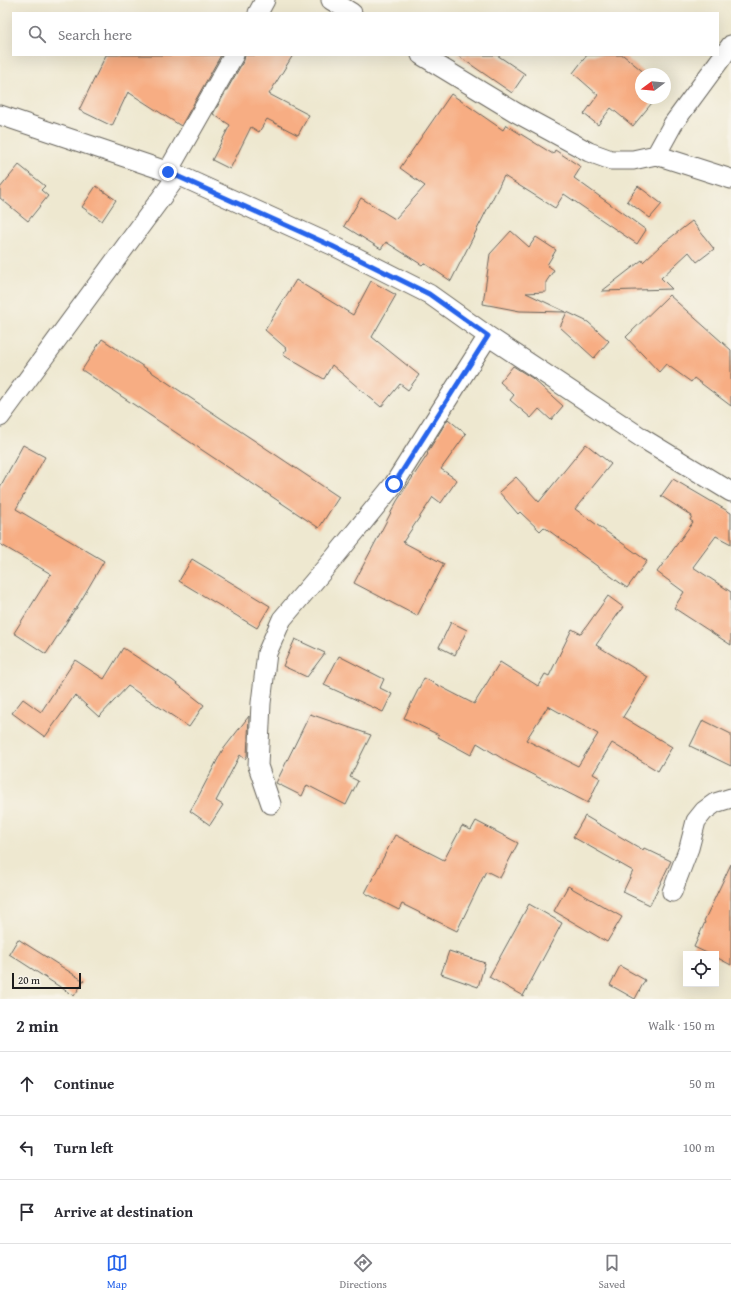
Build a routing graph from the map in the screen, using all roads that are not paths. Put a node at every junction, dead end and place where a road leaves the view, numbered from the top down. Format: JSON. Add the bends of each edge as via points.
{"nodes":[{"id":1,"x":265,"y":0,"type":"edge"},
{"id":2,"x":331,"y":0,"type":"edge"},
{"id":3,"x":259,"y":12,"type":"edge"},
{"id":4,"x":350,"y":12,"type":"edge"},
{"id":5,"x":731,"y":45,"type":"edge"},
{"id":6,"x":233,"y":56,"type":"edge"},
{"id":7,"x":423,"y":56,"type":"edge"},
{"id":8,"x":0,"y":115,"type":"edge"},
{"id":9,"x":656,"y":155,"type":"junction"},
{"id":10,"x":173,"y":173,"type":"junction"},
{"id":11,"x":731,"y":179,"type":"edge"},
{"id":12,"x":488,"y":336,"type":"junction"},
{"id":13,"x":0,"y":417,"type":"edge"},
{"id":14,"x":731,"y":492,"type":"edge"},
{"id":15,"x":731,"y":798,"type":"edge"},
{"id":16,"x":271,"y":804,"type":"dead end"},
{"id":17,"x":672,"y":892,"type":"dead end"}],
"edges":[{"from":1,"to":3,"type":"street"},
{"from":2,"to":4,"type":"street"},
{"from":5,"to":9,"type":"street","via":[[673,124]]},
{"from":6,"to":10,"type":"street"},
{"from":7,"to":9,"type":"street","via":[[515,112],[589,152],[611,160],[633,160]]},
{"from":8,"to":10,"type":"street"},
{"from":9,"to":11,"type":"street"},
{"from":10,"to":12,"type":"street","via":[[429,294]]},
{"from":10,"to":13,"type":"street"},
{"from":12,"to":14,"type":"street","via":[[642,438]]},
{"from":12,"to":16,"type":"street","via":[[394,484],[282,619],[267,654],[261,703],[258,766]]},
{"from":15,"to":17,"type":"street","via":[[715,803],[696,821],[689,848]]}]}
